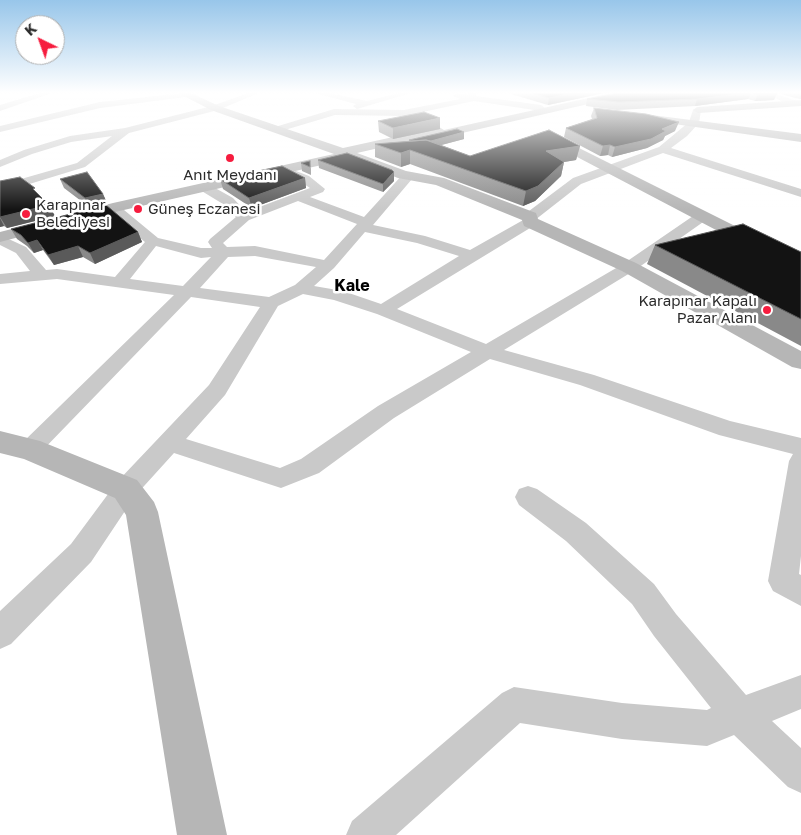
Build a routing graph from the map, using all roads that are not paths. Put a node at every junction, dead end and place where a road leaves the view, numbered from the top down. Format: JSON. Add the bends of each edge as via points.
{"nodes":[{"id":1,"x":12,"y":132,"type":"edge"},
{"id":2,"x":119,"y":132,"type":"edge"},
{"id":3,"x":125,"y":132,"type":"edge"},
{"id":4,"x":286,"y":132,"type":"edge"},
{"id":5,"x":442,"y":132,"type":"edge"},
{"id":6,"x":539,"y":132,"type":"edge"},
{"id":7,"x":686,"y":132,"type":"edge"},
{"id":8,"x":758,"y":132,"type":"edge"},
{"id":9,"x":801,"y":138,"type":"edge"},
{"id":10,"x":46,"y":146,"type":"junction"},
{"id":11,"x":663,"y":149,"type":"junction"},
{"id":12,"x":346,"y":153,"type":"junction"},
{"id":13,"x":0,"y":164,"type":"edge"},
{"id":14,"x":283,"y":169,"type":"junction"},
{"id":15,"x":610,"y":170,"type":"junction"},
{"id":16,"x":408,"y":176,"type":"junction"},
{"id":17,"x":0,"y":177,"type":"edge"},
{"id":18,"x":16,"y":185,"type":"junction"},
{"id":19,"x":204,"y":187,"type":"junction"},
{"id":20,"x":0,"y":189,"type":"edge"},
{"id":21,"x":801,"y":193,"type":"edge"},
{"id":22,"x":298,"y":196,"type":"junction"},
{"id":23,"x":113,"y":208,"type":"junction"},
{"id":24,"x":244,"y":217,"type":"junction"},
{"id":25,"x":701,"y":217,"type":"junction"},
{"id":26,"x":530,"y":219,"type":"junction"},
{"id":27,"x":364,"y":225,"type":"junction"},
{"id":28,"x":0,"y":232,"type":"edge"},
{"id":29,"x":0,"y":238,"type":"edge"},
{"id":30,"x":153,"y":241,"type":"junction"},
{"id":31,"x":223,"y":252,"type":"junction"},
{"id":32,"x":472,"y":255,"type":"junction"},
{"id":33,"x":328,"y":265,"type":"junction"},
{"id":34,"x":629,"y":267,"type":"junction"},
{"id":35,"x":801,"y":268,"type":"edge"},
{"id":36,"x":41,"y":275,"type":"junction"},
{"id":37,"x":0,"y":279,"type":"edge"},
{"id":38,"x":119,"y":282,"type":"junction"},
{"id":39,"x":301,"y":290,"type":"junction"},
{"id":40,"x":187,"y":292,"type":"junction"},
{"id":41,"x":271,"y":303,"type":"junction"},
{"id":42,"x":383,"y":310,"type":"junction"},
{"id":43,"x":489,"y":352,"type":"junction"},
{"id":44,"x":801,"y":361,"type":"edge"},
{"id":45,"x":168,"y":442,"type":"junction"},
{"id":46,"x":15,"y":445,"type":"edge"},
{"id":47,"x":801,"y":447,"type":"edge"},
{"id":48,"x":801,"y":461,"type":"edge"},
{"id":49,"x":126,"y":489,"type":"junction"},
{"id":50,"x":528,"y":497,"type":"dead end"},
{"id":51,"x":801,"y":591,"type":"edge"},
{"id":52,"x":0,"y":633,"type":"edge"},
{"id":53,"x":801,"y":692,"type":"edge"},
{"id":54,"x":739,"y":715,"type":"junction"},
{"id":55,"x":801,"y":774,"type":"edge"},
{"id":56,"x":202,"y":835,"type":"edge"},
{"id":57,"x":366,"y":835,"type":"edge"}],
"edges":[{"from":1,"to":10,"type":"street"},
{"from":2,"to":10,"type":"street"},
{"from":3,"to":18,"type":"street","via":[[81,165]]},
{"from":4,"to":12,"type":"main road"},
{"from":5,"to":12,"type":"main road"},
{"from":6,"to":15,"type":"main road"},
{"from":7,"to":11,"type":"street"},
{"from":8,"to":9,"type":"main road"},
{"from":10,"to":13,"type":"street"},
{"from":11,"to":15,"type":"street"},
{"from":11,"to":21,"type":"street"},
{"from":12,"to":14,"type":"main road"},
{"from":12,"to":16,"type":"main road"},
{"from":12,"to":28,"type":"main road","via":[[109,204]]},
{"from":14,"to":19,"type":"main road"},
{"from":14,"to":22,"type":"street","via":[[319,189]]},
{"from":15,"to":25,"type":"main road"},
{"from":15,"to":26,"type":"street","via":[[578,181]]},
{"from":16,"to":26,"type":"main road","via":[[439,181]]},
{"from":16,"to":27,"type":"street"},
{"from":17,"to":18,"type":"street"},
{"from":18,"to":20,"type":"street"},
{"from":19,"to":23,"type":"main road"},
{"from":19,"to":24,"type":"street","via":[[228,201]]},
{"from":22,"to":24,"type":"street"},
{"from":22,"to":27,"type":"street"},
{"from":23,"to":29,"type":"main road"},
{"from":23,"to":30,"type":"street"},
{"from":24,"to":31,"type":"street","via":[[215,242]]},
{"from":25,"to":34,"type":"street"},
{"from":25,"to":35,"type":"main road"},
{"from":26,"to":32,"type":"street"},
{"from":26,"to":34,"type":"main road"},
{"from":27,"to":32,"type":"street"},
{"from":27,"to":33,"type":"street"},
{"from":29,"to":36,"type":"street","via":[[21,250]]},
{"from":30,"to":31,"type":"street","via":[[201,253]]},
{"from":30,"to":38,"type":"street"},
{"from":31,"to":33,"type":"street","via":[[255,252]]},
{"from":31,"to":40,"type":"street"},
{"from":32,"to":42,"type":"street"},
{"from":33,"to":39,"type":"street"},
{"from":34,"to":43,"type":"street"},
{"from":34,"to":44,"type":"main road"},
{"from":36,"to":37,"type":"street"},
{"from":36,"to":38,"type":"street"},
{"from":38,"to":40,"type":"street"},
{"from":39,"to":41,"type":"street"},
{"from":39,"to":42,"type":"street","via":[[337,295]]},
{"from":40,"to":41,"type":"street"},
{"from":40,"to":46,"type":"street"},
{"from":41,"to":45,"type":"street","via":[[217,390]]},
{"from":42,"to":43,"type":"street"},
{"from":43,"to":45,"type":"street","via":[[386,412],[310,466],[281,478]]},
{"from":43,"to":47,"type":"street","via":[[587,380],[727,429]]},
{"from":45,"to":49,"type":"street"},
{"from":46,"to":49,"type":"main road"},
{"from":48,"to":51,"type":"street","via":[[783,581]]},
{"from":49,"to":52,"type":"street","via":[[81,553]]},
{"from":49,"to":56,"type":"main road","via":[[142,512]]},
{"from":50,"to":54,"type":"street","via":[[576,532],[644,594]]},
{"from":53,"to":54,"type":"street"},
{"from":54,"to":55,"type":"street"},
{"from":54,"to":57,"type":"street","via":[[707,728],[514,705]]}]}
